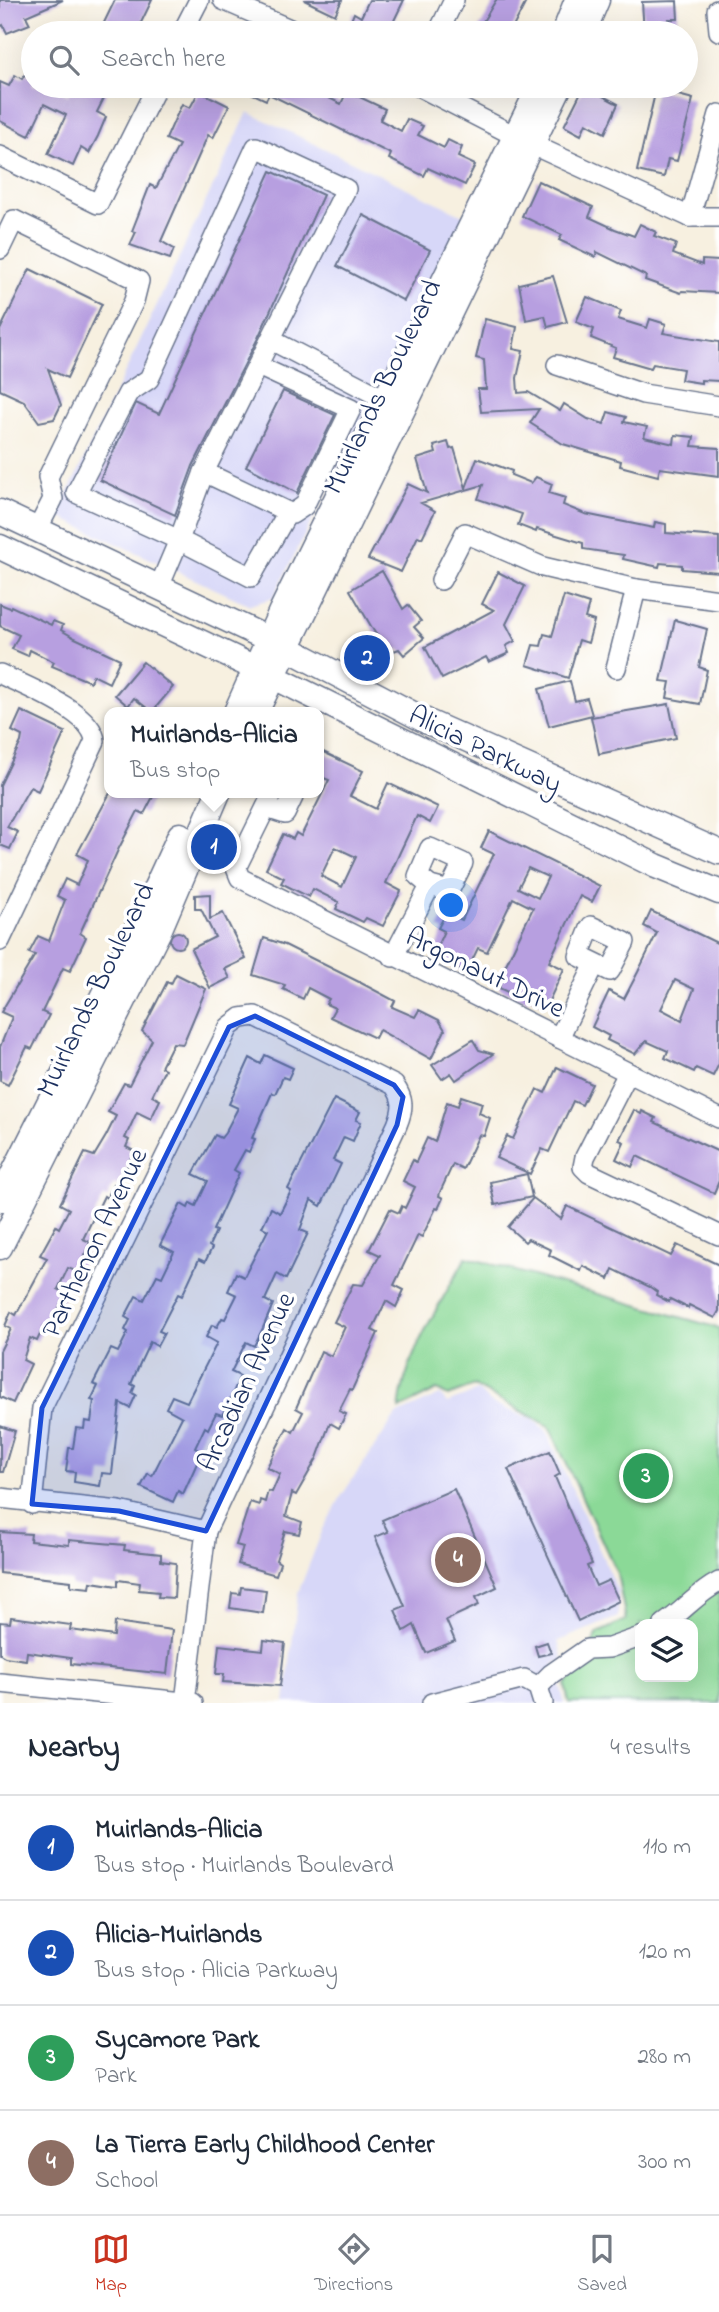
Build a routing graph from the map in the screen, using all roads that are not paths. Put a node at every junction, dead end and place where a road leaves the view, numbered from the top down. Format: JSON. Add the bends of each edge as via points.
{"nodes":[{"id":1,"x":199,"y":0,"type":"edge"},
{"id":2,"x":223,"y":0,"type":"edge"},
{"id":3,"x":454,"y":0,"type":"edge"},
{"id":4,"x":577,"y":0,"type":"edge"},
{"id":5,"x":597,"y":0,"type":"edge"},
{"id":6,"x":717,"y":10,"type":"dead end"},
{"id":7,"x":189,"y":21,"type":"edge"},
{"id":8,"x":271,"y":21,"type":"edge"},
{"id":9,"x":444,"y":21,"type":"edge"},
{"id":10,"x":569,"y":21,"type":"edge"},
{"id":11,"x":588,"y":21,"type":"edge"},
{"id":12,"x":719,"y":31,"type":"edge"},
{"id":13,"x":151,"y":98,"type":"edge"},
{"id":14,"x":442,"y":98,"type":"edge"},
{"id":15,"x":537,"y":98,"type":"edge"},
{"id":16,"x":552,"y":98,"type":"edge"},
{"id":17,"x":719,"y":114,"type":"edge"},
{"id":18,"x":525,"y":140,"type":"junction"},
{"id":19,"x":0,"y":156,"type":"edge"},
{"id":20,"x":690,"y":217,"type":"junction"},
{"id":21,"x":719,"y":217,"type":"edge"},
{"id":22,"x":0,"y":250,"type":"edge"},
{"id":23,"x":271,"y":340,"type":"junction"},
{"id":24,"x":557,"y":365,"type":"dead end"},
{"id":25,"x":258,"y":366,"type":"junction"},
{"id":26,"x":395,"y":405,"type":"junction"},
{"id":27,"x":719,"y":406,"type":"edge"},
{"id":28,"x":204,"y":472,"type":"junction"},
{"id":29,"x":0,"y":512,"type":"edge"},
{"id":30,"x":288,"y":512,"type":"junction"},
{"id":31,"x":37,"y":530,"type":"junction"},
{"id":32,"x":180,"y":540,"type":"junction"},
{"id":33,"x":0,"y":547,"type":"edge"},
{"id":34,"x":441,"y":580,"type":"dead end"},
{"id":35,"x":159,"y":587,"type":"junction"},
{"id":36,"x":636,"y":589,"type":"junction"},
{"id":37,"x":719,"y":600,"type":"edge"},
{"id":38,"x":277,"y":643,"type":"junction"},
{"id":39,"x":616,"y":668,"type":"dead end"},
{"id":40,"x":265,"y":672,"type":"junction"},
{"id":41,"x":0,"y":674,"type":"edge"},
{"id":42,"x":240,"y":707,"type":"edge"},
{"id":43,"x":257,"y":707,"type":"edge"},
{"id":44,"x":198,"y":798,"type":"edge"},
{"id":45,"x":216,"y":798,"type":"edge"},
{"id":46,"x":293,"y":798,"type":"edge"},
{"id":47,"x":270,"y":800,"type":"edge"},
{"id":48,"x":719,"y":852,"type":"edge"},
{"id":49,"x":430,"y":886,"type":"dead end"},
{"id":50,"x":719,"y":892,"type":"edge"},
{"id":51,"x":0,"y":941,"type":"edge"},
{"id":52,"x":393,"y":957,"type":"junction"},
{"id":53,"x":594,"y":966,"type":"dead end"},
{"id":54,"x":559,"y":1038,"type":"junction"},
{"id":55,"x":628,"y":1073,"type":"junction"},
{"id":56,"x":403,"y":1097,"type":"joint"},
{"id":57,"x":719,"y":1118,"type":"edge"},
{"id":58,"x":17,"y":1167,"type":"edge"},
{"id":59,"x":0,"y":1200,"type":"edge"},
{"id":60,"x":719,"y":1235,"type":"edge"},
{"id":61,"x":0,"y":1247,"type":"edge"},
{"id":62,"x":0,"y":1498,"type":"edge"},
{"id":63,"x":32,"y":1504,"type":"junction"},
{"id":64,"x":205,"y":1531,"type":"junction"},
{"id":65,"x":719,"y":1582,"type":"edge"},
{"id":66,"x":671,"y":1619,"type":"edge"},
{"id":67,"x":635,"y":1639,"type":"edge"},
{"id":68,"x":0,"y":1683,"type":"edge"},
{"id":69,"x":540,"y":1695,"type":"edge"},
{"id":70,"x":189,"y":1702,"type":"edge"},
{"id":71,"x":432,"y":1703,"type":"edge"}],
"edges":[{"from":1,"to":7,"type":"street"},
{"from":2,"to":8,"type":"street"},
{"from":3,"to":9,"type":"street"},
{"from":4,"to":10,"type":"main road"},
{"from":5,"to":11,"type":"main road"},
{"from":6,"to":12,"type":"street"},
{"from":13,"to":19,"type":"street","via":[[98,204]]},
{"from":14,"to":18,"type":"street"},
{"from":15,"to":18,"type":"main road","name":"Muirlands Boulevard"},
{"from":16,"to":18,"type":"main road","name":"Muirlands Boulevard"},
{"from":17,"to":20,"type":"street"},
{"from":18,"to":20,"type":"street"},
{"from":18,"to":26,"type":"main road","name":"Muirlands Boulevard"},
{"from":20,"to":21,"type":"street"},
{"from":22,"to":31,"type":"street","via":[[15,220],[139,281],[134,301],[48,477],[53,499]]},
{"from":23,"to":25,"type":"street"},
{"from":23,"to":26,"type":"street"},
{"from":23,"to":32,"type":"street","via":[[346,189],[256,148],[149,379],[128,393],[76,493]]},
{"from":24,"to":27,"type":"street","via":[[643,394]]},
{"from":25,"to":28,"type":"street"},
{"from":25,"to":30,"type":"street","via":[[351,409],[304,506]]},
{"from":26,"to":38,"type":"main road","name":"Muirlands Boulevard"},
{"from":28,"to":30,"type":"street"},
{"from":28,"to":32,"type":"street"},
{"from":29,"to":31,"type":"main road","name":"Alicia Parkway"},
{"from":30,"to":32,"type":"street","via":[[251,577]]},
{"from":31,"to":35,"type":"main road","name":"Alicia Parkway"},
{"from":32,"to":35,"type":"street"},
{"from":33,"to":40,"type":"main road","name":"Alicia Parkway"},
{"from":34,"to":36,"type":"street","via":[[465,533],[543,567]]},
{"from":35,"to":38,"type":"main road","name":"Alicia Parkway"},
{"from":36,"to":37,"type":"street"},
{"from":36,"to":39,"type":"street"},
{"from":38,"to":40,"type":"main road","name":"Muirlands Boulevard"},
{"from":38,"to":48,"type":"main road","name":"Alicia Parkway","via":[[428,722]]},
{"from":40,"to":42,"type":"main road","name":"Muirlands Boulevard"},
{"from":40,"to":43,"type":"main road","name":"Muirlands Boulevard"},
{"from":40,"to":50,"type":"main road","name":"Alicia Parkway","via":[[656,866]]},
{"from":41,"to":51,"type":"street","via":[[79,715],[95,741]]},
{"from":44,"to":58,"type":"main road","name":"Muirlands Boulevard","via":[[141,922]]},
{"from":45,"to":58,"type":"main road","name":"Muirlands Boulevard","via":[[159,931]]},
{"from":46,"to":47,"type":"street","via":[[285,814]]},
{"from":47,"to":52,"type":"street","name":"Argonaut Drive","via":[[236,868],[240,878]]},
{"from":49,"to":52,"type":"street"},
{"from":52,"to":54,"type":"street","name":"Argonaut Drive"},
{"from":53,"to":54,"type":"street"},
{"from":54,"to":55,"type":"street","name":"Argonaut Drive"},
{"from":55,"to":57,"type":"street","name":"Argonaut Drive"},
{"from":55,"to":60,"type":"street","via":[[583,1167]]},
{"from":56,"to":63,"type":"street","name":"Parthenon Avenue","via":[[394,1084],[255,1016],[241,1018],[229,1027],[42,1408]]},
{"from":56,"to":64,"type":"street","name":"Arcadian Avenue","via":[[397,1125]]},
{"from":58,"to":59,"type":"main road","name":"Muirlands Boulevard"},
{"from":58,"to":61,"type":"main road","name":"Muirlands Boulevard"},
{"from":62,"to":63,"type":"street"},
{"from":63,"to":64,"type":"street","via":[[119,1511]]},
{"from":64,"to":70,"type":"street","name":"Arcadian Avenue"},
{"from":65,"to":66,"type":"street","via":[[696,1594]]},
{"from":67,"to":69,"type":"street","via":[[609,1648],[587,1649]]},
{"from":68,"to":70,"type":"street"},
{"from":69,"to":71,"type":"street","via":[[524,1679]]}]}
